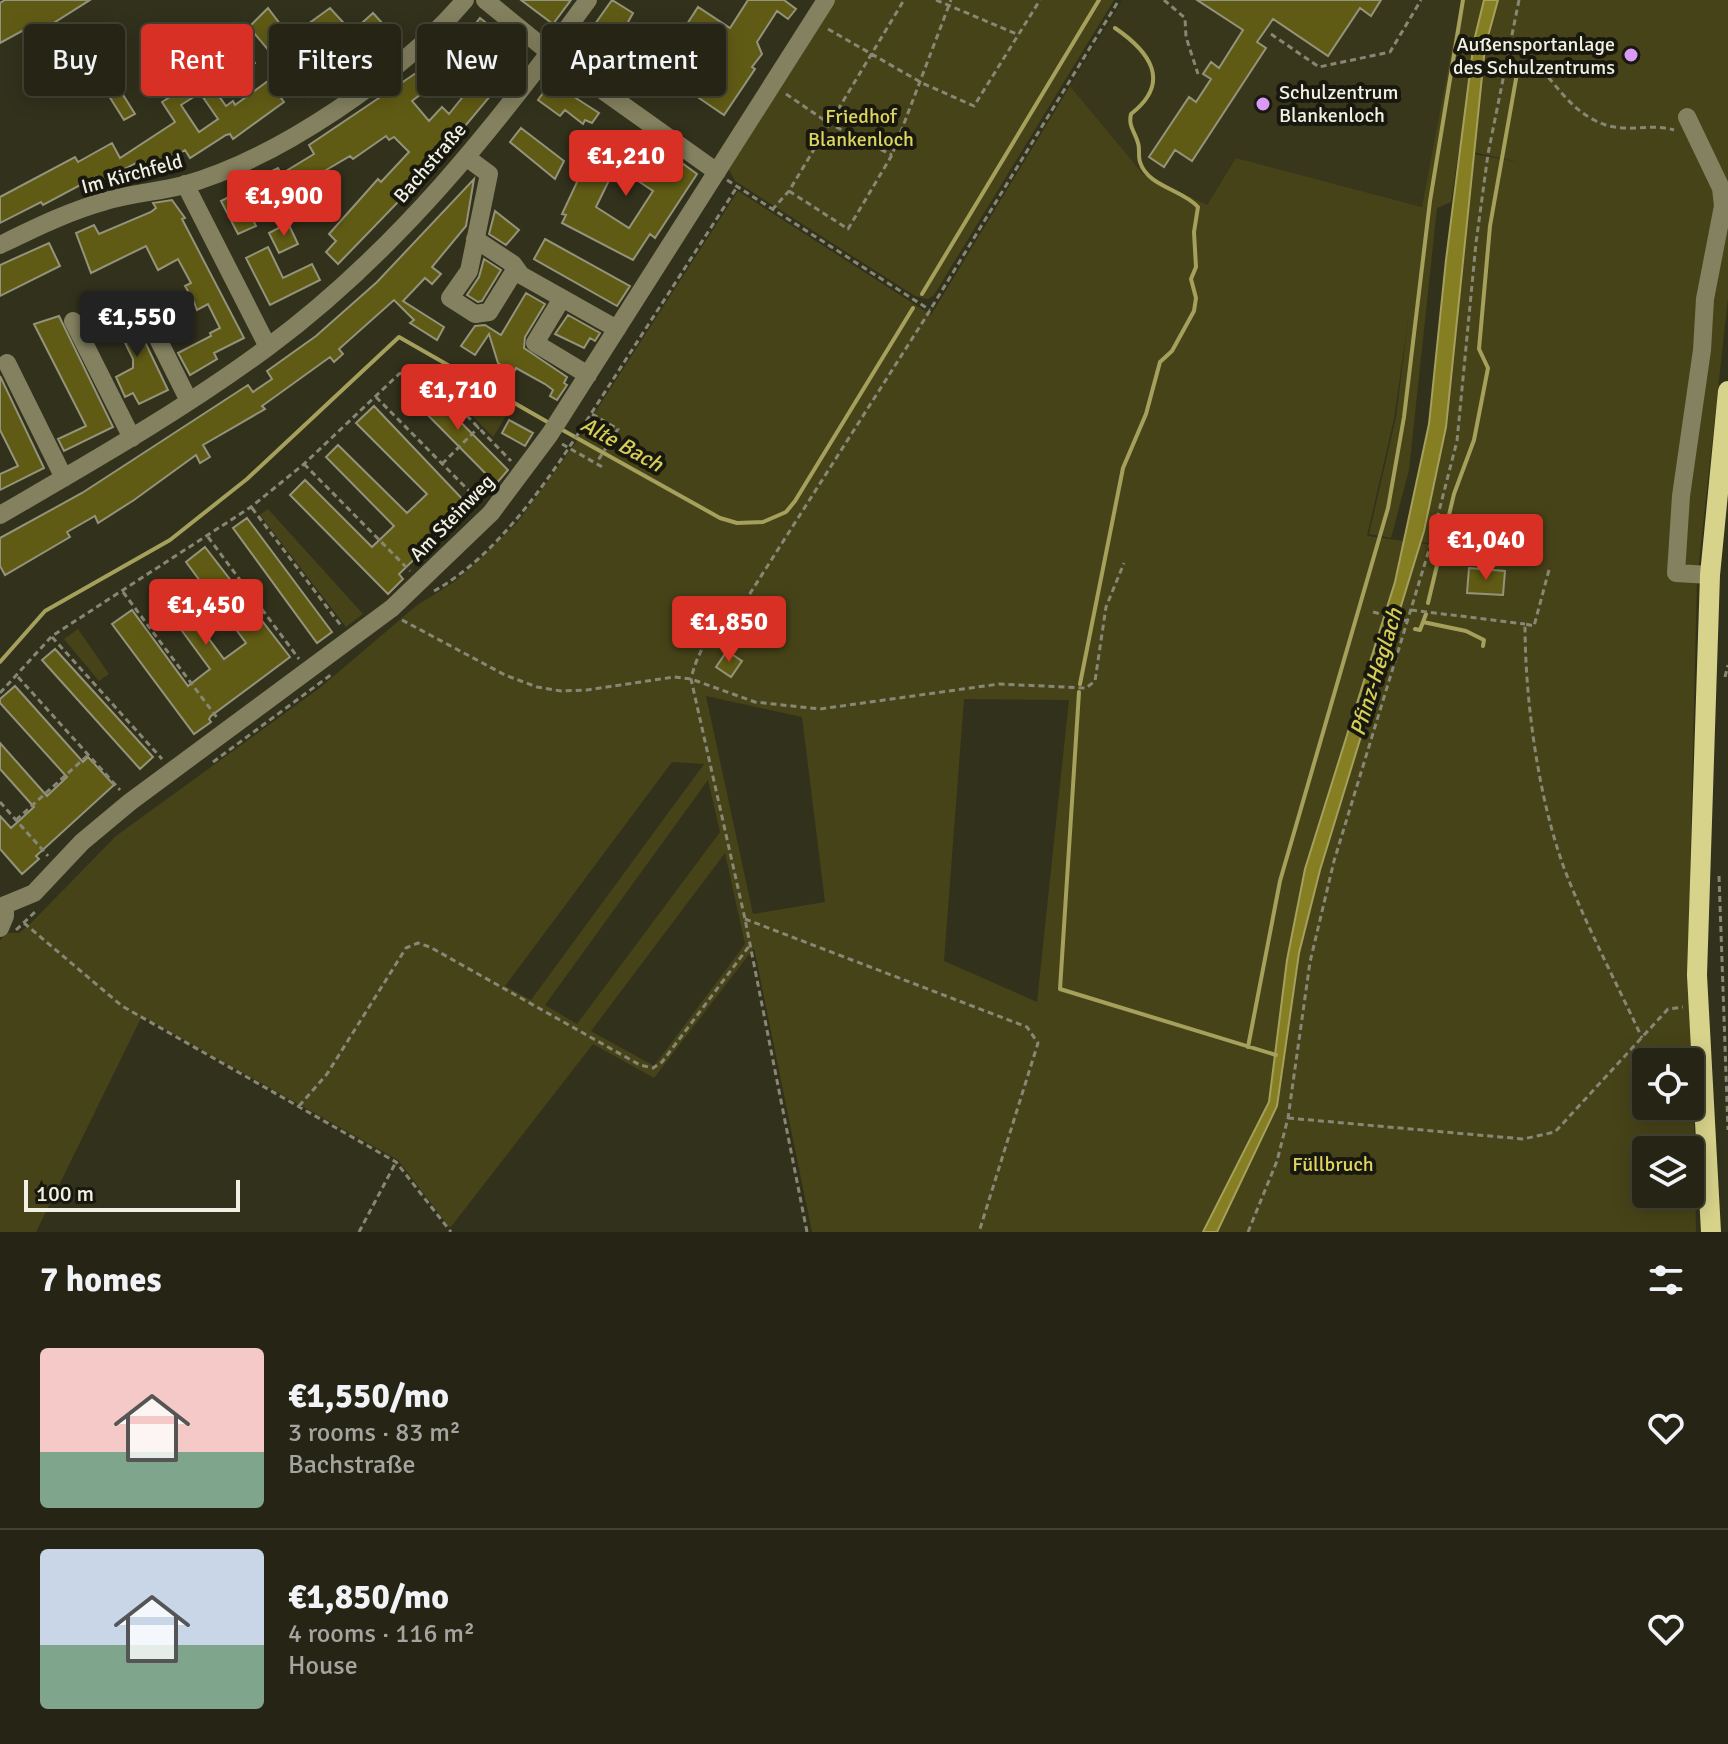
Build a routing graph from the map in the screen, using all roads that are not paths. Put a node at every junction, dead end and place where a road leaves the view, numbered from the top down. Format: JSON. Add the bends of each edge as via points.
{"nodes":[{"id":1,"x":465,"y":0,"type":"edge"},
{"id":2,"x":485,"y":0,"type":"edge"},
{"id":3,"x":588,"y":0,"type":"edge"},
{"id":4,"x":826,"y":0,"type":"edge"},
{"id":5,"x":571,"y":24,"type":"edge"},
{"id":6,"x":542,"y":46,"type":"edge"},
{"id":7,"x":542,"y":63,"type":"edge"},
{"id":8,"x":610,"y":96,"type":"edge"},
{"id":9,"x":1687,"y":117,"type":"dead end"},
{"id":10,"x":466,"y":157,"type":"junction"},
{"id":11,"x":717,"y":172,"type":"junction"},
{"id":12,"x":185,"y":184,"type":"junction"},
{"id":13,"x":475,"y":239,"type":"junction"},
{"id":14,"x":0,"y":245,"type":"edge"},
{"id":15,"x":518,"y":273,"type":"junction"},
{"id":16,"x":561,"y":300,"type":"junction"},
{"id":17,"x":140,"y":303,"type":"dead end"},
{"id":18,"x":73,"y":321,"type":"dead end"},
{"id":19,"x":617,"y":329,"type":"junction"},
{"id":20,"x":268,"y":347,"type":"junction"},
{"id":21,"x":7,"y":363,"type":"dead end"},
{"id":22,"x":588,"y":375,"type":"junction"},
{"id":23,"x":1728,"y":391,"type":"edge"},
{"id":24,"x":189,"y":401,"type":"junction"},
{"id":25,"x":132,"y":438,"type":"junction"},
{"id":26,"x":64,"y":478,"type":"junction"},
{"id":27,"x":0,"y":515,"type":"edge"},
{"id":28,"x":1710,"y":575,"type":"junction"},
{"id":29,"x":3,"y":901,"type":"edge"},
{"id":30,"x":0,"y":928,"type":"edge"},
{"id":31,"x":1711,"y":1232,"type":"edge"}],
"edges":[{"from":1,"to":12,"type":"street","name":"Im Kirchfeld","via":[[386,74],[340,106],[245,161]]},
{"from":2,"to":6,"type":"street"},
{"from":3,"to":5,"type":"street","name":"Bachstraße"},
{"from":4,"to":11,"type":"street","name":"Am Steinweg"},
{"from":7,"to":10,"type":"street","name":"Bachstraße"},
{"from":8,"to":11,"type":"street"},
{"from":9,"to":28,"type":"street","via":[[1721,188],[1723,206],[1705,299],[1676,573]]},
{"from":10,"to":13,"type":"street","via":[[489,174]]},
{"from":10,"to":20,"type":"street","name":"Bachstraße","via":[[379,251]]},
{"from":11,"to":19,"type":"street","name":"Am Steinweg"},
{"from":12,"to":14,"type":"street","name":"Im Kirchfeld","via":[[108,200]]},
{"from":12,"to":20,"type":"street"},
{"from":13,"to":15,"type":"street"},
{"from":13,"to":15,"type":"street","via":[[469,271],[450,298],[475,314],[489,312]]},
{"from":15,"to":16,"type":"street"},
{"from":16,"to":19,"type":"street"},
{"from":16,"to":22,"type":"street","via":[[535,343]]},
{"from":17,"to":24,"type":"street"},
{"from":18,"to":25,"type":"street"},
{"from":19,"to":22,"type":"street","name":"Am Steinweg"},
{"from":20,"to":24,"type":"street","name":"Bachstraße"},
{"from":21,"to":26,"type":"street"},
{"from":22,"to":29,"type":"street","name":"Am Steinweg","via":[[491,513],[421,583],[130,802],[27,898]]},
{"from":23,"to":28,"type":"main road"},
{"from":24,"to":25,"type":"street","name":"Bachstraße"},
{"from":25,"to":26,"type":"street","name":"Bachstraße"},
{"from":26,"to":27,"type":"street","name":"Bachstraße"},
{"from":28,"to":31,"type":"main road","via":[[1699,1004]]},
{"from":29,"to":30,"type":"street"}]}
